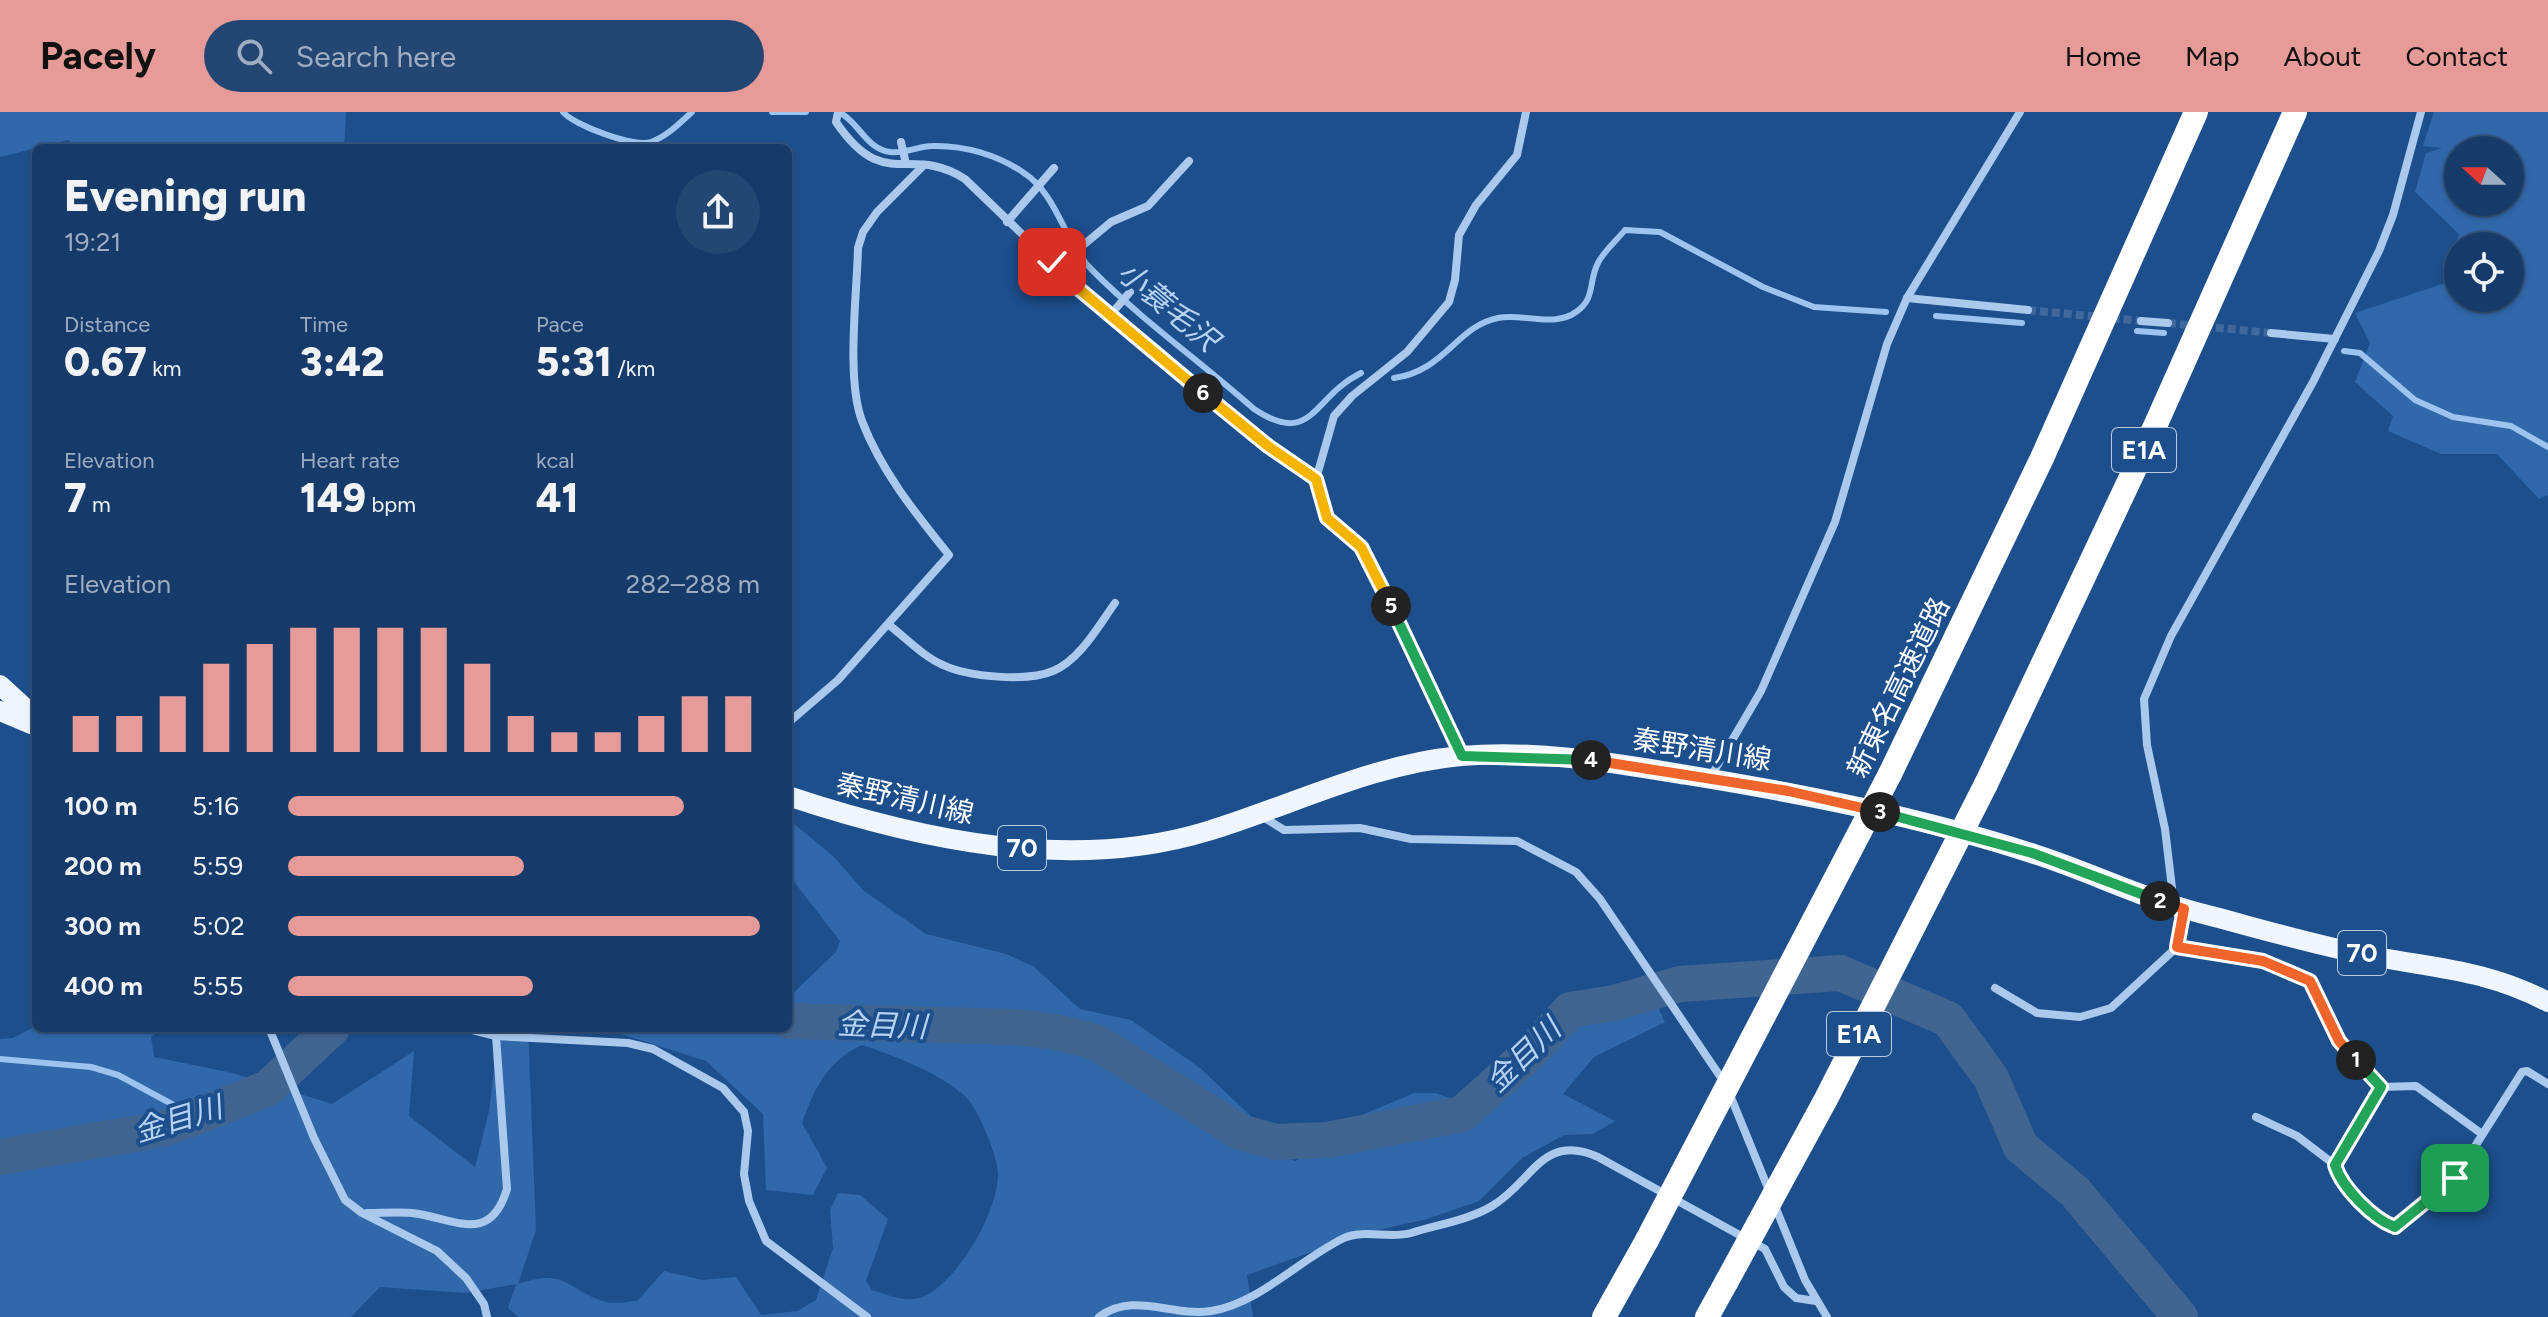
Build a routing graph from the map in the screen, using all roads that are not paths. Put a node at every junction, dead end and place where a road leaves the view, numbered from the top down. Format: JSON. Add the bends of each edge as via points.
{"nodes":[{"id":1,"x":1526,"y":112,"type":"edge"},
{"id":2,"x":2020,"y":112,"type":"edge"},
{"id":3,"x":2196,"y":112,"type":"edge"},
{"id":4,"x":2295,"y":112,"type":"edge"},
{"id":5,"x":2421,"y":112,"type":"edge"},
{"id":6,"x":837,"y":117,"type":"edge"},
{"id":7,"x":901,"y":142,"type":"dead end"},
{"id":8,"x":1189,"y":161,"type":"dead end"},
{"id":9,"x":906,"y":164,"type":"junction"},
{"id":10,"x":924,"y":165,"type":"junction"},
{"id":11,"x":1054,"y":168,"type":"dead end"},
{"id":12,"x":1007,"y":222,"type":"junction"},
{"id":13,"x":1055,"y":260,"type":"junction"},
{"id":14,"x":1130,"y":292,"type":"dead end"},
{"id":15,"x":1907,"y":298,"type":"junction"},
{"id":16,"x":2028,"y":310,"type":"tunnel mouth"},
{"id":17,"x":1114,"y":311,"type":"junction"},
{"id":18,"x":2141,"y":321,"type":"tunnel mouth"},
{"id":19,"x":2168,"y":323,"type":"tunnel mouth"},
{"id":20,"x":2271,"y":333,"type":"tunnel mouth"},
{"id":21,"x":2335,"y":339,"type":"junction"},
{"id":22,"x":1316,"y":479,"type":"junction"},
{"id":23,"x":1115,"y":603,"type":"dead end"},
{"id":24,"x":889,"y":625,"type":"junction"},
{"id":25,"x":0,"y":685,"type":"edge"},
{"id":26,"x":0,"y":711,"type":"edge"},
{"id":27,"x":32,"y":714,"type":"edge"},
{"id":28,"x":792,"y":720,"type":"edge"},
{"id":29,"x":32,"y":724,"type":"edge"},
{"id":30,"x":1462,"y":756,"type":"junction"},
{"id":31,"x":1710,"y":779,"type":"junction"},
{"id":32,"x":792,"y":797,"type":"edge"},
{"id":33,"x":1259,"y":814,"type":"junction"},
{"id":34,"x":2179,"y":908,"type":"junction"},
{"id":35,"x":2177,"y":947,"type":"junction"},
{"id":36,"x":1995,"y":988,"type":"dead end"},
{"id":37,"x":2548,"y":1002,"type":"edge"},
{"id":38,"x":271,"y":1032,"type":"edge"},
{"id":39,"x":480,"y":1032,"type":"edge"},
{"id":40,"x":496,"y":1036,"type":"junction"},
{"id":41,"x":2548,"y":1084,"type":"edge"},
{"id":42,"x":2381,"y":1087,"type":"junction"},
{"id":43,"x":2256,"y":1117,"type":"dead end"},
{"id":44,"x":2482,"y":1134,"type":"junction"},
{"id":45,"x":2335,"y":1165,"type":"junction"},
{"id":46,"x":362,"y":1213,"type":"junction"},
{"id":47,"x":1816,"y":1301,"type":"junction"},
{"id":48,"x":487,"y":1317,"type":"edge"},
{"id":49,"x":867,"y":1317,"type":"edge"},
{"id":50,"x":1099,"y":1317,"type":"edge"},
{"id":51,"x":1604,"y":1317,"type":"edge"},
{"id":52,"x":1707,"y":1317,"type":"edge"},
{"id":53,"x":1827,"y":1317,"type":"edge"}],
"edges":[{"from":1,"to":22,"type":"street","via":[[1517,155],[1459,235],[1449,302],[1407,352],[1334,416]]},
{"from":2,"to":15,"type":"street"},
{"from":3,"to":51,"type":"highway","name":"新東名高速道路","bridge":true,"via":[[2042,458],[1890,774]]},
{"from":4,"to":52,"type":"highway","number":"E1A","bridge":true,"via":[[2156,424],[1986,784],[1826,1099]]},
{"from":5,"to":21,"type":"street","via":[[2393,215]]},
{"from":6,"to":9,"type":"street","via":[[865,156]]},
{"from":7,"to":9,"type":"street"},
{"from":8,"to":13,"type":"street","via":[[1148,206],[1111,222]]},
{"from":9,"to":10,"type":"street"},
{"from":10,"to":12,"type":"street","via":[[946,166],[965,179]]},
{"from":10,"to":24,"type":"street","via":[[877,212],[858,248],[855,386],[862,420],[900,493],[949,555]]},
{"from":11,"to":12,"type":"street"},
{"from":12,"to":13,"type":"street"},
{"from":13,"to":17,"type":"street","via":[[1079,289]]},
{"from":14,"to":17,"type":"street"},
{"from":15,"to":16,"type":"street"},
{"from":15,"to":31,"type":"street","via":[[1887,344],[1835,522],[1761,691]]},
{"from":17,"to":22,"type":"street","via":[[1216,407]]},
{"from":18,"to":19,"type":"street"},
{"from":20,"to":21,"type":"street"},
{"from":21,"to":34,"type":"street","via":[[2171,636],[2144,699],[2147,745]]},
{"from":22,"to":30,"type":"street","via":[[1327,518],[1361,547]]},
{"from":23,"to":24,"type":"street","via":[[1076,654],[1053,671],[1016,676],[969,674],[942,665]]},
{"from":24,"to":28,"type":"street"},
{"from":25,"to":27,"type":"main road"},
{"from":26,"to":29,"type":"main road"},
{"from":30,"to":31,"type":"main road","name":"秦野清川線","number":"70","via":[[1583,759]]},
{"from":30,"to":33,"type":"main road","name":"秦野清川線","number":"70","via":[[1354,778]]},
{"from":31,"to":34,"type":"main road","name":"秦野清川線","number":"70","via":[[1903,817],[2032,853]]},
{"from":32,"to":33,"type":"main road","name":"秦野清川線","number":"70","via":[[1005,848],[1157,843]]},
{"from":33,"to":47,"type":"street","via":[[1284,830],[1360,828],[1411,839],[1517,841],[1576,872],[1600,899],[1728,1091]]},
{"from":34,"to":35,"type":"street"},
{"from":34,"to":37,"type":"main road","name":"秦野清川線","number":"70","via":[[2381,958],[2457,968],[2520,987]]},
{"from":35,"to":36,"type":"street","via":[[2111,1008],[2080,1017],[2037,1013]]},
{"from":35,"to":42,"type":"street","via":[[2263,961],[2310,981],[2339,1041]]},
{"from":38,"to":46,"type":"street","via":[[345,1200]]},
{"from":39,"to":40,"type":"street"},
{"from":40,"to":46,"type":"street","via":[[507,1189],[493,1219],[477,1225],[412,1213]]},
{"from":40,"to":49,"type":"street","via":[[628,1043],[653,1049],[723,1088],[744,1112],[744,1174],[766,1241]]},
{"from":41,"to":44,"type":"street","via":[[2522,1072]]},
{"from":42,"to":44,"type":"street","via":[[2416,1086]]},
{"from":42,"to":45,"type":"street"},
{"from":43,"to":45,"type":"street","via":[[2297,1136]]},
{"from":44,"to":45,"type":"street","via":[[2455,1178],[2395,1227],[2384,1223],[2338,1177]]},
{"from":46,"to":48,"type":"street","via":[[437,1251],[466,1278]]},
{"from":47,"to":50,"type":"street","via":[[1796,1298],[1784,1287],[1765,1249],[1598,1157],[1562,1149],[1545,1156],[1491,1207],[1403,1235],[1348,1236],[1236,1304],[1198,1312],[1115,1306]]},
{"from":47,"to":53,"type":"street"}]}
